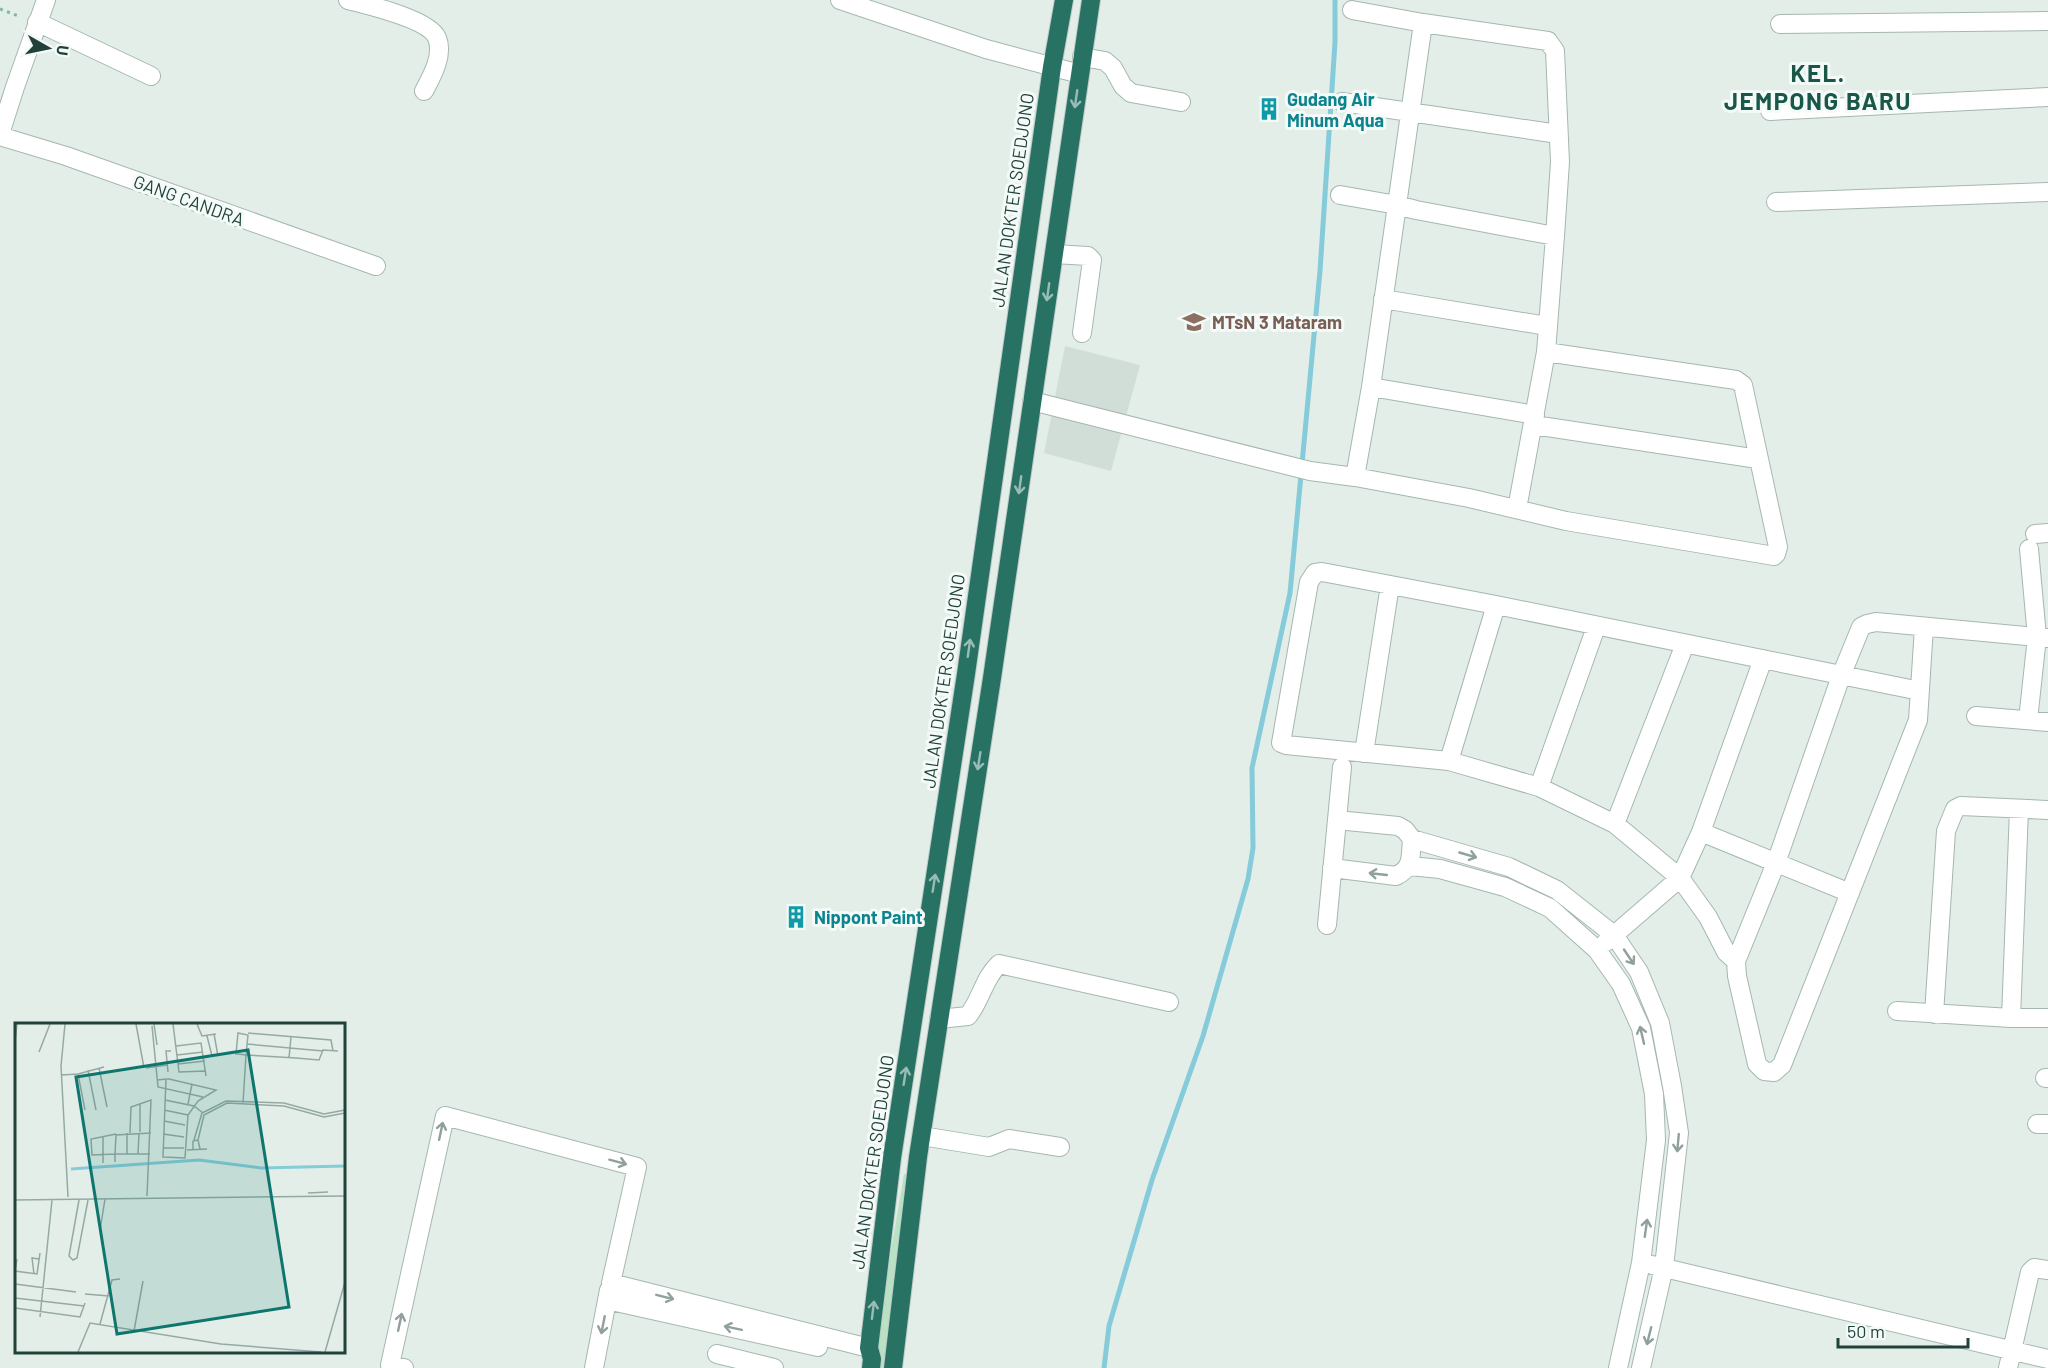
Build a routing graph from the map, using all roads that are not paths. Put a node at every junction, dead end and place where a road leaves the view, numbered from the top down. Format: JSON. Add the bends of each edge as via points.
{"nodes":[{"id":1,"x":46,"y":0,"type":"edge"},
{"id":2,"x":348,"y":0,"type":"edge"},
{"id":3,"x":840,"y":0,"type":"edge"},
{"id":4,"x":1064,"y":0,"type":"edge"},
{"id":5,"x":1091,"y":0,"type":"edge"},
{"id":6,"x":1352,"y":10,"type":"dead end"},
{"id":7,"x":2048,"y":21,"type":"edge"},
{"id":8,"x":37,"y":22,"type":"junction"},
{"id":9,"x":1423,"y":23,"type":"junction"},
{"id":10,"x":1779,"y":24,"type":"dead end"},
{"id":11,"x":1047,"y":65,"type":"junction"},
{"id":12,"x":1081,"y":66,"type":"junction"},
{"id":13,"x":151,"y":76,"type":"dead end"},
{"id":14,"x":424,"y":91,"type":"dead end"},
{"id":15,"x":2048,"y":98,"type":"edge"},
{"id":16,"x":1181,"y":102,"type":"dead end"},
{"id":17,"x":1342,"y":102,"type":"dead end"},
{"id":18,"x":1770,"y":111,"type":"dead end"},
{"id":19,"x":1411,"y":113,"type":"junction"},
{"id":20,"x":1558,"y":134,"type":"junction"},
{"id":21,"x":0,"y":135,"type":"edge"},
{"id":22,"x":2048,"y":192,"type":"edge"},
{"id":23,"x":1340,"y":195,"type":"dead end"},
{"id":24,"x":1776,"y":202,"type":"dead end"},
{"id":25,"x":1397,"y":205,"type":"junction"},
{"id":26,"x":1555,"y":236,"type":"junction"},
{"id":27,"x":1054,"y":254,"type":"junction"},
{"id":28,"x":376,"y":266,"type":"dead end"},
{"id":29,"x":1383,"y":299,"type":"junction"},
{"id":30,"x":1547,"y":326,"type":"junction"},
{"id":31,"x":1082,"y":333,"type":"dead end"},
{"id":32,"x":1546,"y":352,"type":"junction"},
{"id":33,"x":1371,"y":387,"type":"junction"},
{"id":34,"x":1032,"y":401,"type":"junction"},
{"id":35,"x":1534,"y":420,"type":"junction"},
{"id":36,"x":1758,"y":459,"type":"junction"},
{"id":37,"x":1355,"y":477,"type":"junction"},
{"id":38,"x":1517,"y":509,"type":"junction"},
{"id":39,"x":2037,"y":539,"type":"edge"},
{"id":40,"x":1390,"y":585,"type":"junction"},
{"id":41,"x":1496,"y":605,"type":"junction"},
{"id":42,"x":1596,"y":627,"type":"junction"},
{"id":43,"x":1924,"y":627,"type":"junction"},
{"id":44,"x":2042,"y":637,"type":"edge"},
{"id":45,"x":1685,"y":644,"type":"junction"},
{"id":46,"x":1763,"y":659,"type":"junction"},
{"id":47,"x":966,"y":674,"type":"junction"},
{"id":48,"x":1841,"y":676,"type":"junction"},
{"id":49,"x":992,"y":678,"type":"junction"},
{"id":50,"x":1920,"y":691,"type":"junction"},
{"id":51,"x":1976,"y":716,"type":"dead end"},
{"id":52,"x":959,"y":717,"type":"junction"},
{"id":53,"x":985,"y":720,"type":"junction"},
{"id":54,"x":2028,"y":720,"type":"junction"},
{"id":55,"x":2048,"y":722,"type":"edge"},
{"id":56,"x":1364,"y":753,"type":"junction"},
{"id":57,"x":1449,"y":761,"type":"junction"},
{"id":58,"x":1342,"y":766,"type":"dead end"},
{"id":59,"x":1539,"y":787,"type":"junction"},
{"id":60,"x":2019,"y":809,"type":"junction"},
{"id":61,"x":2048,"y":810,"type":"edge"},
{"id":62,"x":1337,"y":820,"type":"junction"},
{"id":63,"x":1615,"y":824,"type":"junction"},
{"id":64,"x":1701,"y":832,"type":"junction"},
{"id":65,"x":1412,"y":838,"type":"junction"},
{"id":66,"x":1776,"y":863,"type":"junction"},
{"id":67,"x":1410,"y":866,"type":"junction"},
{"id":68,"x":1332,"y":868,"type":"junction"},
{"id":69,"x":1680,"y":878,"type":"junction"},
{"id":70,"x":1850,"y":893,"type":"junction"},
{"id":71,"x":1327,"y":926,"type":"dead end"},
{"id":72,"x":1614,"y":935,"type":"junction"},
{"id":73,"x":1598,"y":950,"type":"junction"},
{"id":74,"x":1736,"y":961,"type":"junction"},
{"id":75,"x":1169,"y":1002,"type":"dead end"},
{"id":76,"x":1897,"y":1011,"type":"dead end"},
{"id":77,"x":1934,"y":1014,"type":"junction"},
{"id":78,"x":939,"y":1018,"type":"junction"},
{"id":79,"x":2011,"y":1018,"type":"junction"},
{"id":80,"x":2048,"y":1018,"type":"edge"},
{"id":81,"x":924,"y":1118,"type":"junction"},
{"id":82,"x":898,"y":1120,"type":"junction"},
{"id":83,"x":922,"y":1136,"type":"junction"},
{"id":84,"x":1060,"y":1147,"type":"dead end"},
{"id":85,"x":918,"y":1157,"type":"junction"},
{"id":86,"x":892,"y":1158,"type":"junction"},
{"id":87,"x":1641,"y":1263,"type":"junction"},
{"id":88,"x":1664,"y":1267,"type":"junction"},
{"id":89,"x":2048,"y":1270,"type":"edge"},
{"id":90,"x":609,"y":1292,"type":"junction"},
{"id":91,"x":2012,"y":1349,"type":"junction"},
{"id":92,"x":717,"y":1354,"type":"dead end"},
{"id":93,"x":871,"y":1358,"type":"edge"},
{"id":94,"x":2048,"y":1359,"type":"edge"},
{"id":95,"x":404,"y":1368,"type":"edge"},
{"id":96,"x":594,"y":1368,"type":"edge"},
{"id":97,"x":774,"y":1368,"type":"edge"},
{"id":98,"x":893,"y":1368,"type":"edge"},
{"id":99,"x":1618,"y":1368,"type":"edge"},
{"id":100,"x":1641,"y":1368,"type":"edge"},
{"id":101,"x":2008,"y":1368,"type":"edge"}],
"edges":[{"from":1,"to":8,"type":"street"},
{"from":2,"to":14,"type":"street","via":[[388,10],[434,34],[438,56]]},
{"from":3,"to":11,"type":"street"},
{"from":4,"to":11,"type":"highway","name":"JALAN DOKTER SOEDJONO"},
{"from":5,"to":12,"type":"highway"},
{"from":6,"to":9,"type":"street"},
{"from":7,"to":10,"type":"street"},
{"from":8,"to":13,"type":"street"},
{"from":8,"to":21,"type":"street"},
{"from":9,"to":19,"type":"street"},
{"from":9,"to":20,"type":"street","via":[[1548,41],[1555,51]]},
{"from":11,"to":12,"type":"street"},
{"from":47,"to":11,"type":"highway","name":"JALAN DOKTER SOEDJONO","one_way":true},
{"from":12,"to":16,"type":"street","via":[[1105,61],[1131,93]]},
{"from":12,"to":27,"type":"highway","one_way":true},
{"from":15,"to":18,"type":"street"},
{"from":17,"to":19,"type":"street"},
{"from":19,"to":20,"type":"street"},
{"from":19,"to":25,"type":"street"},
{"from":20,"to":26,"type":"street"},
{"from":21,"to":28,"type":"street","name":"GANG CANDRA"},
{"from":22,"to":24,"type":"street"},
{"from":23,"to":25,"type":"street"},
{"from":25,"to":26,"type":"street"},
{"from":25,"to":29,"type":"street"},
{"from":26,"to":30,"type":"street"},
{"from":27,"to":31,"type":"street","via":[[1088,256],[1092,260]]},
{"from":27,"to":34,"type":"highway","one_way":true},
{"from":29,"to":30,"type":"street"},
{"from":29,"to":33,"type":"street"},
{"from":30,"to":32,"type":"street"},
{"from":32,"to":35,"type":"street"},
{"from":32,"to":36,"type":"street","via":[[1736,380],[1745,387]]},
{"from":33,"to":35,"type":"street"},
{"from":33,"to":37,"type":"street"},
{"from":34,"to":37,"type":"street","via":[[1280,464]]},
{"from":34,"to":49,"type":"highway","one_way":true},
{"from":35,"to":36,"type":"street"},
{"from":35,"to":38,"type":"street"},
{"from":36,"to":38,"type":"street","via":[[1778,547],[1774,556]]},
{"from":37,"to":38,"type":"street"},
{"from":39,"to":44,"type":"street"},
{"from":40,"to":41,"type":"street"},
{"from":40,"to":56,"type":"street"},
{"from":40,"to":56,"type":"street","via":[[1315,573],[1310,582],[1281,736],[1281,743],[1286,745]]},
{"from":41,"to":42,"type":"street"},
{"from":41,"to":57,"type":"street"},
{"from":42,"to":45,"type":"street"},
{"from":42,"to":59,"type":"street"},
{"from":43,"to":44,"type":"street"},
{"from":43,"to":48,"type":"street","via":[[1876,622],[1861,627]]},
{"from":43,"to":50,"type":"street"},
{"from":44,"to":54,"type":"street"},
{"from":45,"to":46,"type":"street"},
{"from":45,"to":63,"type":"street"},
{"from":46,"to":48,"type":"street"},
{"from":46,"to":64,"type":"street"},
{"from":47,"to":49,"type":"highway","via":[[967,685],[977,690],[987,687]]},
{"from":47,"to":52,"type":"highway","name":"JALAN DOKTER SOEDJONO"},
{"from":48,"to":50,"type":"street"},
{"from":48,"to":66,"type":"street"},
{"from":49,"to":53,"type":"highway"},
{"from":50,"to":70,"type":"street","via":[[1918,720]]},
{"from":51,"to":54,"type":"street"},
{"from":52,"to":53,"type":"highway","via":[[963,706],[973,702],[984,708]]},
{"from":82,"to":52,"type":"highway","name":"JALAN DOKTER SOEDJONO","one_way":true},
{"from":53,"to":78,"type":"highway","one_way":true},
{"from":54,"to":55,"type":"street"},
{"from":56,"to":57,"type":"street"},
{"from":57,"to":59,"type":"street"},
{"from":58,"to":62,"type":"street"},
{"from":59,"to":63,"type":"street"},
{"from":60,"to":61,"type":"street"},
{"from":60,"to":77,"type":"street","via":[[1961,806],[1946,831]]},
{"from":60,"to":79,"type":"street"},
{"from":62,"to":65,"type":"street","via":[[1398,826]]},
{"from":62,"to":68,"type":"street"},
{"from":63,"to":69,"type":"street"},
{"from":64,"to":66,"type":"street"},
{"from":64,"to":69,"type":"street"},
{"from":65,"to":67,"type":"street"},
{"from":65,"to":72,"type":"street","one_way":true,"via":[[1509,867],[1557,890]]},
{"from":66,"to":70,"type":"street"},
{"from":66,"to":74,"type":"street"},
{"from":67,"to":68,"type":"street","one_way":true,"via":[[1396,876]]},
{"from":67,"to":73,"type":"street","via":[[1440,869],[1505,887],[1550,908]]},
{"from":68,"to":71,"type":"street"},
{"from":69,"to":72,"type":"street"},
{"from":69,"to":74,"type":"street","via":[[1708,917],[1726,952]]},
{"from":70,"to":74,"type":"street","via":[[1782,1065],[1774,1072],[1764,1071],[1757,1064]]},
{"from":72,"to":73,"type":"street"},
{"from":72,"to":88,"type":"street","one_way":true,"via":[[1639,972],[1660,1023],[1679,1132]]},
{"from":87,"to":73,"type":"street","one_way":true,"via":[[1656,1140],[1654,1094],[1641,1028],[1621,984]]},
{"from":75,"to":78,"type":"street","via":[[999,964],[991,971],[968,1016]]},
{"from":76,"to":77,"type":"street"},
{"from":77,"to":79,"type":"street"},
{"from":78,"to":81,"type":"highway"},
{"from":79,"to":80,"type":"street"},
{"from":81,"to":82,"type":"highway","via":[[912,1124]]},
{"from":81,"to":83,"type":"highway"},
{"from":82,"to":86,"type":"highway","name":"JALAN DOKTER SOEDJONO"},
{"from":83,"to":84,"type":"street","via":[[989,1147],[1009,1139]]},
{"from":83,"to":85,"type":"highway"},
{"from":85,"to":86,"type":"highway","via":[[902,1152]]},
{"from":85,"to":98,"type":"highway"},
{"from":93,"to":86,"type":"highway","name":"JALAN DOKTER SOEDJONO","one_way":true},
{"from":87,"to":88,"type":"street"},
{"from":87,"to":99,"type":"street"},
{"from":88,"to":91,"type":"street"},
{"from":88,"to":100,"type":"street","one_way":true},
{"from":89,"to":91,"type":"street","via":[[2034,1268],[2030,1272]]},
{"from":90,"to":93,"type":"street"},
{"from":95,"to":90,"type":"street","one_way":true,"via":[[390,1365],[445,1116],[637,1167]]},
{"from":90,"to":96,"type":"street","one_way":true},
{"from":91,"to":94,"type":"street"},
{"from":91,"to":101,"type":"street"},
{"from":92,"to":97,"type":"street"}]}
